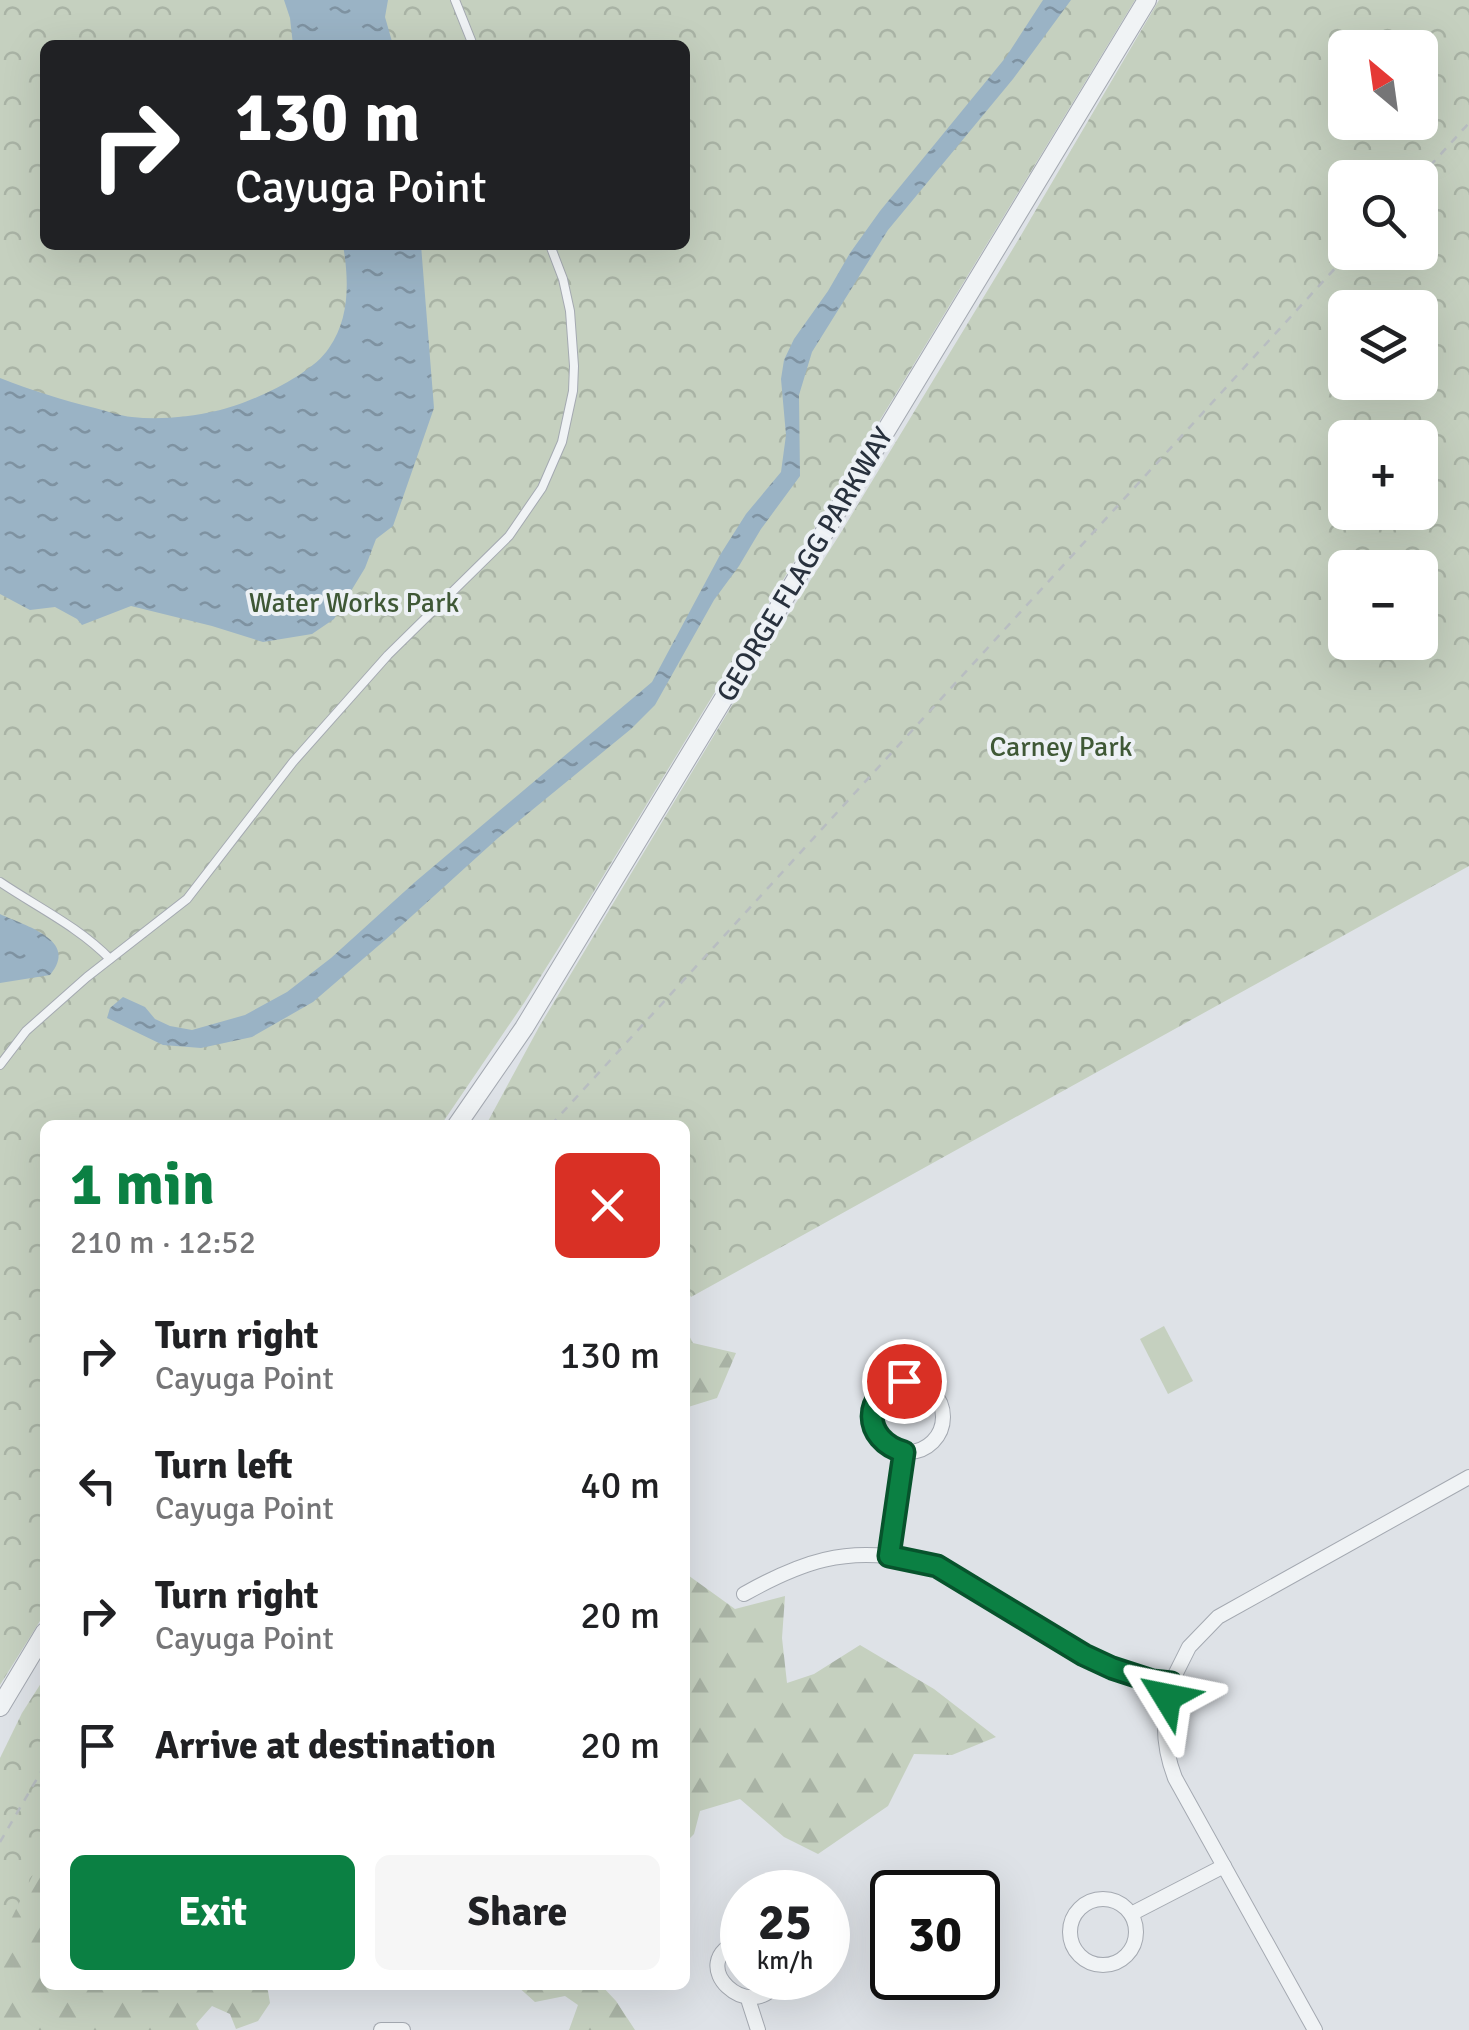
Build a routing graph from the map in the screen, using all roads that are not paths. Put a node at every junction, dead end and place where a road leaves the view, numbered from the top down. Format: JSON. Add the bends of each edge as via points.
{"nodes":[{"id":1,"x":456,"y":0,"type":"edge"},
{"id":2,"x":1147,"y":0,"type":"edge"},
{"id":3,"x":471,"y":40,"type":"edge"},
{"id":4,"x":552,"y":250,"type":"edge"},
{"id":5,"x":0,"y":882,"type":"edge"},
{"id":6,"x":110,"y":959,"type":"junction"},
{"id":7,"x":0,"y":1065,"type":"edge"},
{"id":8,"x":460,"y":1120,"type":"edge"},
{"id":9,"x":904,"y":1452,"type":"junction"},
{"id":10,"x":1469,"y":1478,"type":"edge"},
{"id":11,"x":889,"y":1556,"type":"junction"},
{"id":12,"x":744,"y":1594,"type":"dead end"},
{"id":13,"x":40,"y":1640,"type":"edge"},
{"id":14,"x":1171,"y":1683,"type":"junction"},
{"id":15,"x":0,"y":1707,"type":"edge"},
{"id":16,"x":1224,"y":1866,"type":"junction"},
{"id":17,"x":1130,"y":1914,"type":"junction"},
{"id":18,"x":738,"y":2000,"type":"edge"},
{"id":19,"x":760,"y":2000,"type":"edge"},
{"id":20,"x":749,"y":2002,"type":"junction"},
{"id":21,"x":380,"y":2030,"type":"edge"},
{"id":22,"x":403,"y":2030,"type":"edge"},
{"id":23,"x":758,"y":2030,"type":"edge"},
{"id":24,"x":1315,"y":2030,"type":"edge"}],
"edges":[{"from":1,"to":3,"type":"lane"},
{"from":2,"to":8,"type":"street","name":"GEORGE FLAGG PARKWAY","via":[[524,1028]]},
{"from":4,"to":6,"type":"lane","via":[[570,311],[573,391],[562,442],[542,488],[509,536],[292,762],[187,899]]},
{"from":5,"to":6,"type":"lane"},
{"from":6,"to":7,"type":"lane","via":[[26,1031]]},
{"from":9,"to":9,"type":"street","via":[[925,1448],[944,1417],[935,1393],[913,1381],[880,1394],[872,1418],[882,1442]]},
{"from":9,"to":11,"type":"street"},
{"from":10,"to":14,"type":"street","via":[[1218,1618],[1189,1647]]},
{"from":11,"to":12,"type":"street","via":[[805,1564]]},
{"from":11,"to":14,"type":"street","via":[[937,1566],[1084,1655]]},
{"from":13,"to":15,"type":"street"},
{"from":14,"to":16,"type":"street","via":[[1164,1725],[1170,1766]]},
{"from":16,"to":17,"type":"street"},
{"from":16,"to":24,"type":"street"},
{"from":17,"to":17,"type":"street","via":[[1136,1936],[1123,1959],[1100,1965],[1079,1956],[1071,1923],[1084,1905],[1111,1900]]},
{"from":18,"to":20,"type":"street"},
{"from":19,"to":20,"type":"street"},
{"from":20,"to":23,"type":"street"},
{"from":21,"to":22,"type":"street"}]}
